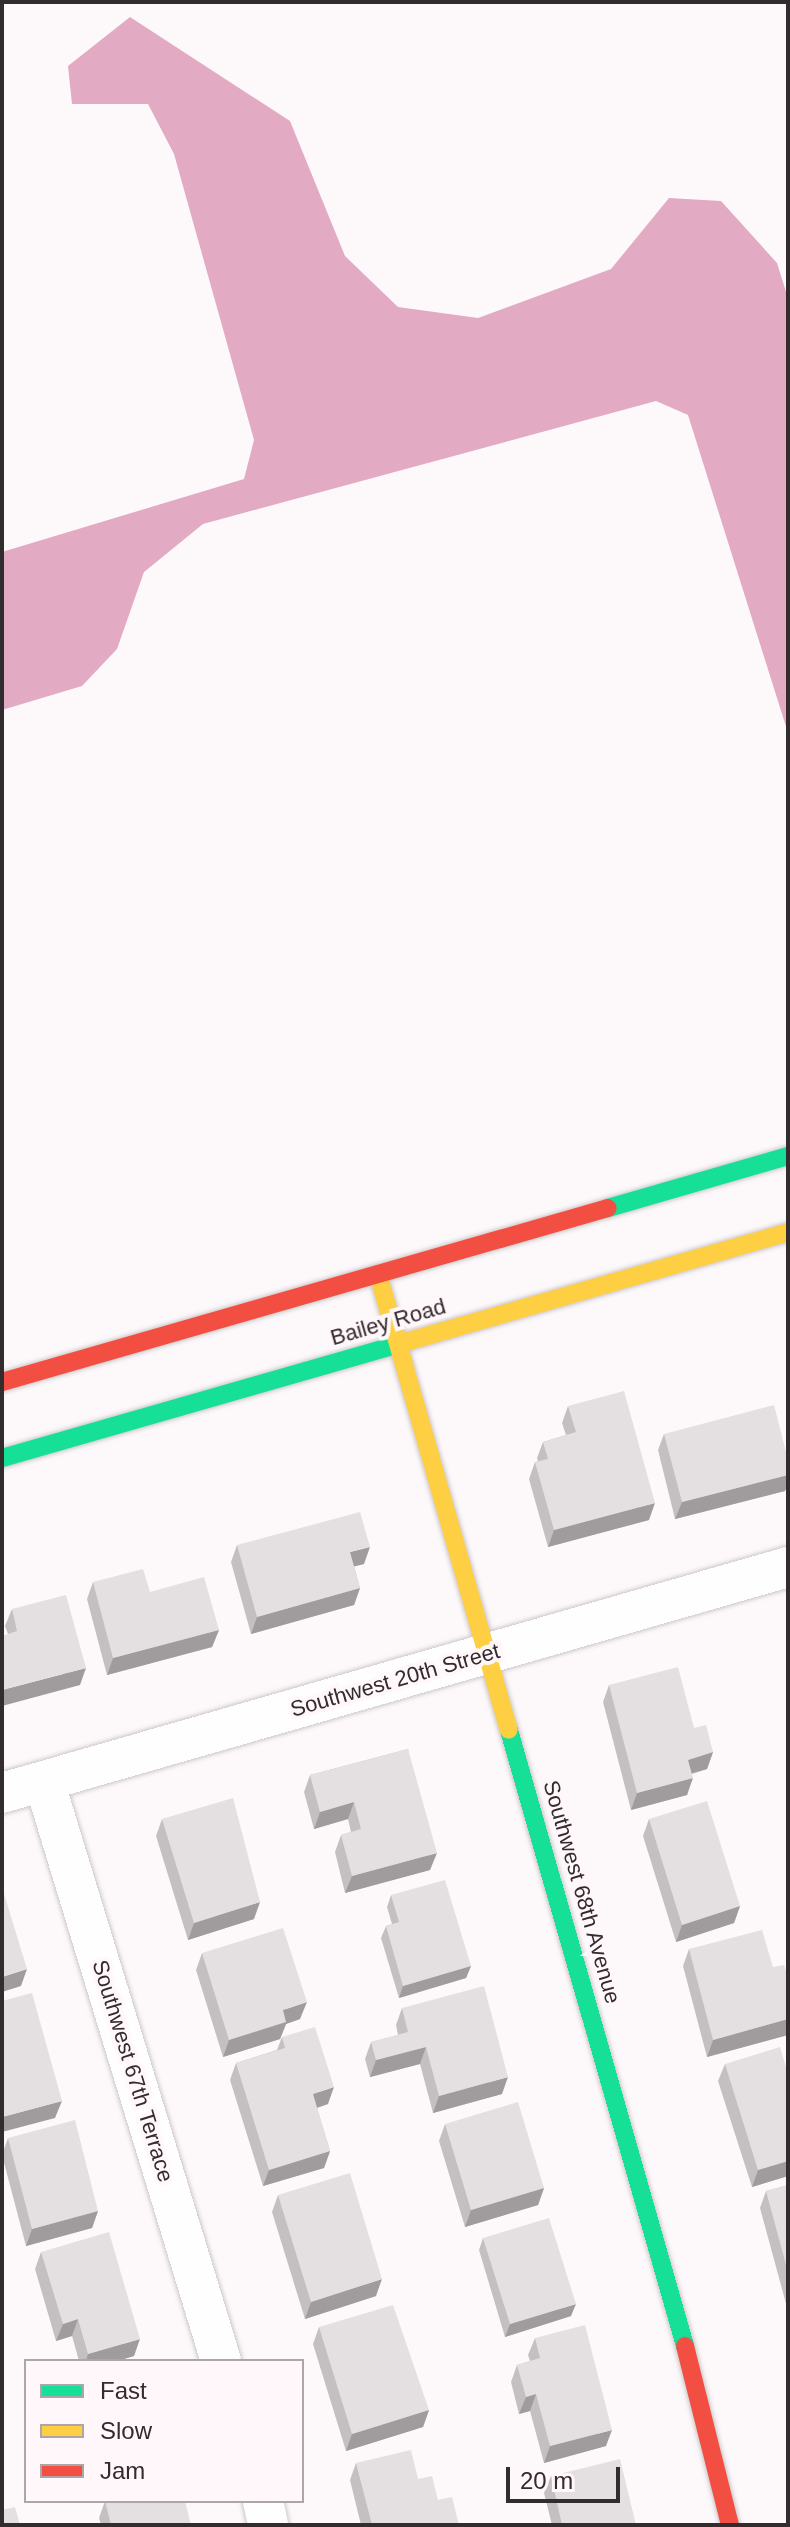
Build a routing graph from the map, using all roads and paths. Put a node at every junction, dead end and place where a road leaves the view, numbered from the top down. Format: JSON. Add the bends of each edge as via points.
{"nodes":[{"id":1,"x":788,"y":1156,"type":"edge"},
{"id":2,"x":788,"y":1232,"type":"edge"},
{"id":3,"x":378,"y":1274,"type":"junction"},
{"id":4,"x":399,"y":1344,"type":"junction"},
{"id":5,"x":2,"y":1382,"type":"edge"},
{"id":6,"x":2,"y":1458,"type":"edge"},
{"id":7,"x":788,"y":1567,"type":"edge"},
{"id":8,"x":489,"y":1653,"type":"junction"},
{"id":9,"x":44,"y":1781,"type":"junction"},
{"id":10,"x":2,"y":1793,"type":"edge"},
{"id":11,"x":220,"y":2359,"type":"edge"},
{"id":12,"x":263,"y":2503,"type":"edge"},
{"id":13,"x":268,"y":2525,"type":"edge"},
{"id":14,"x":730,"y":2525,"type":"edge"}],
"edges":[{"from":1,"to":3,"type":"street"},
{"from":2,"to":4,"type":"street","name":"Bailey Road"},
{"from":3,"to":4,"type":"street","name":"Southwest 68th Avenue"},
{"from":3,"to":5,"type":"street"},
{"from":4,"to":6,"type":"street","name":"Bailey Road"},
{"from":4,"to":8,"type":"street","name":"Southwest 68th Avenue"},
{"from":7,"to":8,"type":"street","name":"Southwest 20th Street"},
{"from":8,"to":9,"type":"street","name":"Southwest 20th Street"},
{"from":8,"to":14,"type":"street","name":"Southwest 68th Avenue","via":[[677,2314]]},
{"from":9,"to":10,"type":"street","name":"Southwest 20th Street"},
{"from":9,"to":11,"type":"street","name":"Southwest 67th Terrace"},
{"from":12,"to":13,"type":"street"}]}
